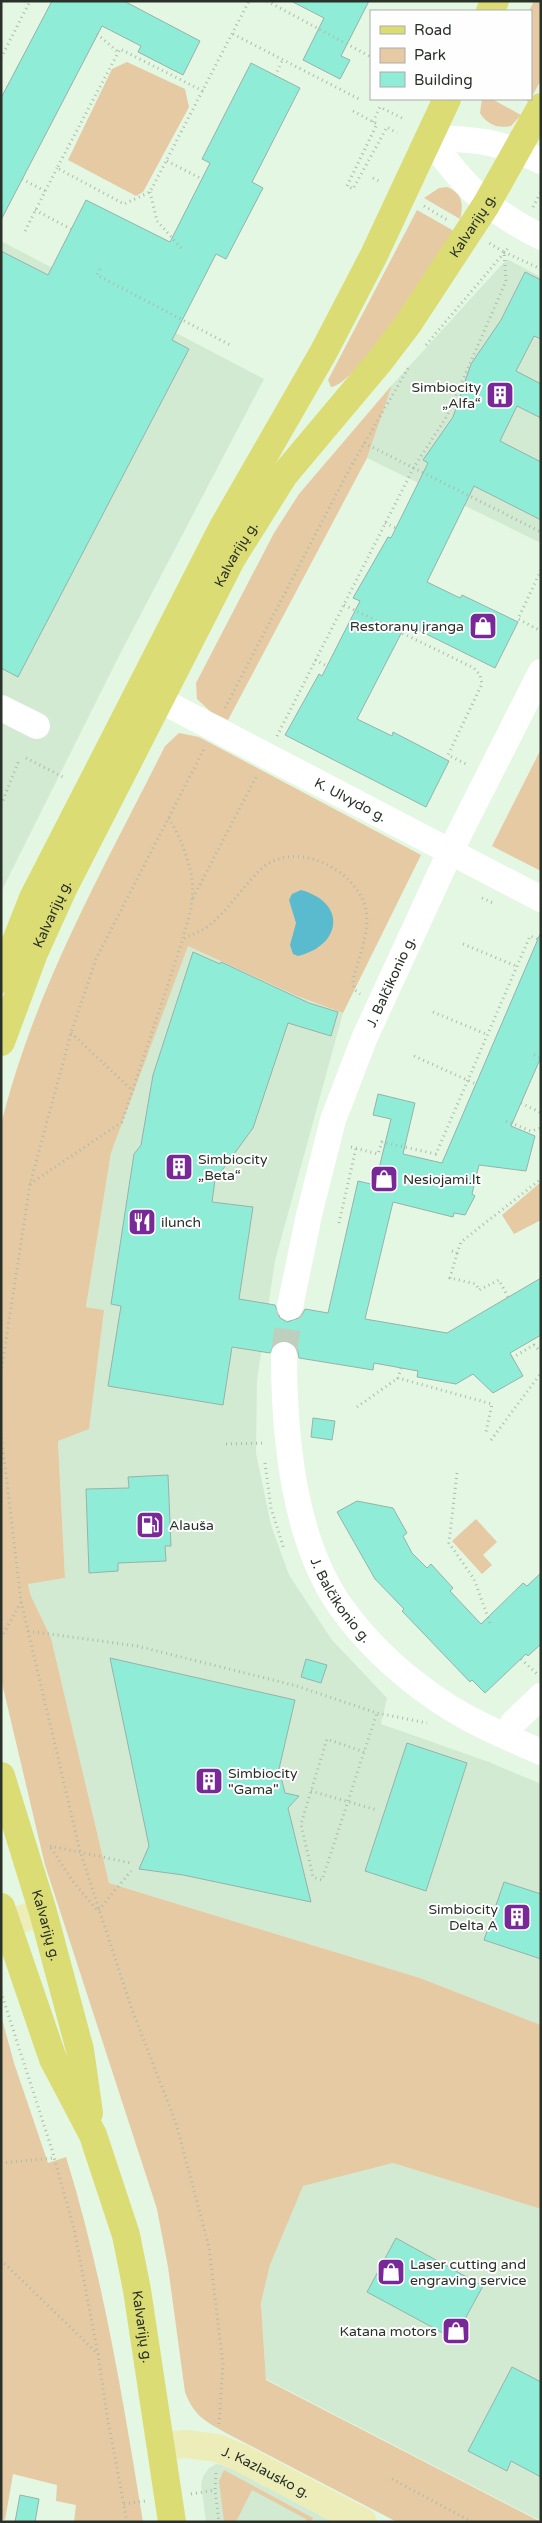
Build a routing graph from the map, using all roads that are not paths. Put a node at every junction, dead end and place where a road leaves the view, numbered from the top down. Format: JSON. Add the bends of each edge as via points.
{"nodes":[{"id":1,"x":447,"y":100,"type":"edge"},
{"id":2,"x":541,"y":106,"type":"edge"},
{"id":3,"x":429,"y":138,"type":"junction"},
{"id":4,"x":529,"y":156,"type":"edge"},
{"id":5,"x":486,"y":204,"type":"junction"},
{"id":6,"x":535,"y":226,"type":"edge"},
{"id":7,"x":541,"y":672,"type":"edge"},
{"id":8,"x":160,"y":700,"type":"junction"},
{"id":9,"x":1,"y":708,"type":"edge"},
{"id":10,"x":37,"y":726,"type":"dead end"},
{"id":11,"x":451,"y":850,"type":"junction"},
{"id":12,"x":541,"y":899,"type":"edge"},
{"id":13,"x":1,"y":979,"type":"edge"},
{"id":14,"x":1,"y":1042,"type":"edge"},
{"id":15,"x":290,"y":1307,"type":"tunnel mouth"},
{"id":16,"x":284,"y":1355,"type":"tunnel mouth"},
{"id":17,"x":541,"y":1696,"type":"edge"},
{"id":18,"x":507,"y":1737,"type":"junction"},
{"id":19,"x":541,"y":1752,"type":"edge"},
{"id":20,"x":1,"y":1776,"type":"edge"},
{"id":21,"x":43,"y":1912,"type":"junction"},
{"id":22,"x":3,"y":1918,"type":"edge"},
{"id":23,"x":93,"y":2135,"type":"junction"},
{"id":24,"x":162,"y":2446,"type":"junction"},
{"id":25,"x":172,"y":2522,"type":"edge"},
{"id":26,"x":363,"y":2522,"type":"edge"}],
"edges":[{"from":1,"to":3,"type":"main road","name":"Kalvarijų g."},
{"from":2,"to":4,"type":"main road","name":"Kalvarijų g."},
{"from":3,"to":4,"type":"street","via":[[474,139]]},
{"from":3,"to":5,"type":"street","via":[[456,175]]},
{"from":3,"to":13,"type":"main road","name":"Kalvarijų g.","via":[[323,353],[223,527],[33,898]]},
{"from":4,"to":5,"type":"main road","name":"Kalvarijų g."},
{"from":5,"to":6,"type":"street"},
{"from":5,"to":8,"type":"main road","name":"Kalvarijų g.","via":[[408,324],[290,468],[263,507],[210,599]]},
{"from":7,"to":11,"type":"street","name":"J. Balčikonio g."},
{"from":8,"to":11,"type":"street","name":"K. Ulvydo g."},
{"from":8,"to":14,"type":"main road","name":"Kalvarijų g.","via":[[63,889],[34,953]]},
{"from":9,"to":10,"type":"street"},
{"from":11,"to":12,"type":"street","name":"K. Ulvydo g."},
{"from":11,"to":15,"type":"street","name":"J. Balčikonio g.","via":[[364,1040],[334,1120]]},
{"from":16,"to":18,"type":"street","name":"J. Balčikonio g.","via":[[284,1396],[294,1480],[314,1556],[340,1606],[401,1672],[428,1694]]},
{"from":17,"to":18,"type":"street","via":[[513,1723]]},
{"from":18,"to":19,"type":"street","name":"J. Balčikonio g."},
{"from":20,"to":21,"type":"main road","name":"Kalvarijų g."},
{"from":21,"to":22,"type":"street"},
{"from":21,"to":23,"type":"main road","name":"Kalvarijų g.","via":[[80,2050]]},
{"from":22,"to":23,"type":"main road","name":"Kalvarijų g.","via":[[53,2059]]},
{"from":23,"to":24,"type":"main road","name":"Kalvarijų g.","via":[[126,2235]]},
{"from":24,"to":25,"type":"main road","name":"Kalvarijų g."},
{"from":24,"to":26,"type":"street","name":"J. Kazlausko g.","via":[[187,2444],[217,2448]]}]}
